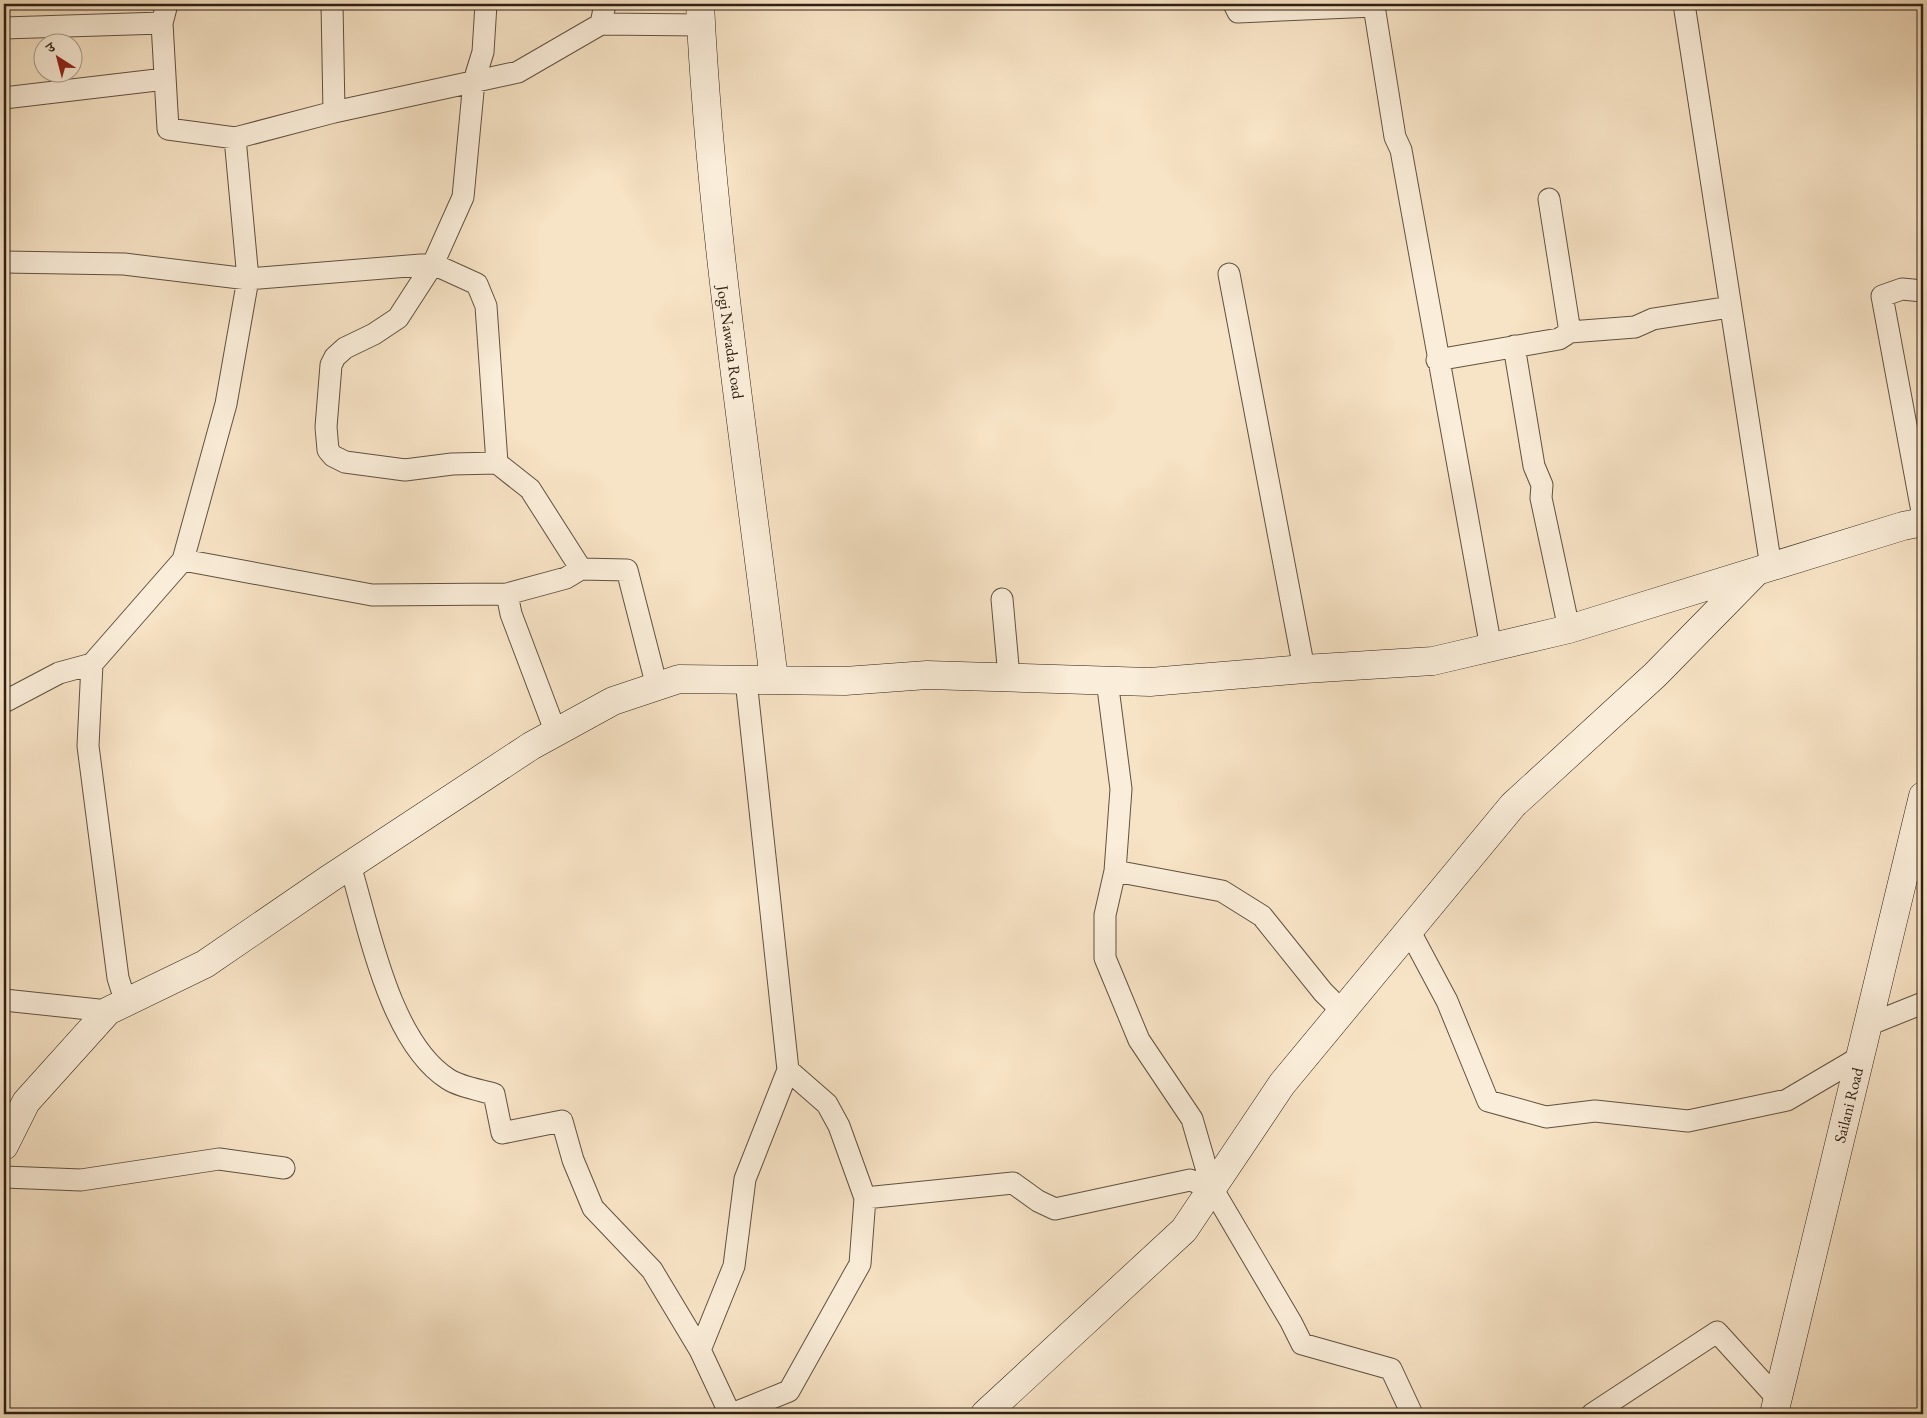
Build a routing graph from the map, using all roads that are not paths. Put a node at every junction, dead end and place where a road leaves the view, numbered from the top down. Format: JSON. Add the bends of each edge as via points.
{"nodes":[{"id":1,"x":332,"y":4,"type":"edge"},
{"id":2,"x":486,"y":4,"type":"edge"},
{"id":3,"x":1234,"y":4,"type":"edge"},
{"id":4,"x":1684,"y":4,"type":"edge"},
{"id":5,"x":1376,"y":5,"type":"edge"},
{"id":6,"x":164,"y":13,"type":"edge"},
{"id":7,"x":603,"y":14,"type":"edge"},
{"id":8,"x":700,"y":14,"type":"edge"},
{"id":9,"x":4,"y":28,"type":"edge"},
{"id":10,"x":165,"y":79,"type":"junction"},
{"id":11,"x":474,"y":81,"type":"junction"},
{"id":12,"x":4,"y":98,"type":"edge"},
{"id":13,"x":334,"y":112,"type":"junction"},
{"id":14,"x":235,"y":138,"type":"junction"},
{"id":15,"x":1549,"y":199,"type":"dead end"},
{"id":16,"x":4,"y":262,"type":"edge"},
{"id":17,"x":433,"y":264,"type":"junction"},
{"id":18,"x":1229,"y":274,"type":"dead end"},
{"id":19,"x":248,"y":279,"type":"junction"},
{"id":20,"x":1923,"y":291,"type":"edge"},
{"id":21,"x":1730,"y":307,"type":"junction"},
{"id":22,"x":1570,"y":332,"type":"junction"},
{"id":23,"x":1514,"y":346,"type":"junction"},
{"id":24,"x":1437,"y":360,"type":"junction"},
{"id":25,"x":497,"y":463,"type":"junction"},
{"id":26,"x":1923,"y":517,"type":"edge"},
{"id":27,"x":1923,"y":522,"type":"edge"},
{"id":28,"x":183,"y":560,"type":"junction"},
{"id":29,"x":581,"y":569,"type":"junction"},
{"id":30,"x":1764,"y":570,"type":"junction"},
{"id":31,"x":507,"y":594,"type":"junction"},
{"id":32,"x":1002,"y":599,"type":"dead end"},
{"id":33,"x":1569,"y":629,"type":"junction"},
{"id":34,"x":1491,"y":648,"type":"junction"},
{"id":35,"x":92,"y":664,"type":"junction"},
{"id":36,"x":1304,"y":669,"type":"junction"},
{"id":37,"x":1009,"y":677,"type":"junction"},
{"id":38,"x":746,"y":680,"type":"junction"},
{"id":39,"x":774,"y":680,"type":"junction"},
{"id":40,"x":1108,"y":680,"type":"junction"},
{"id":41,"x":657,"y":687,"type":"junction"},
{"id":42,"x":4,"y":702,"type":"edge"},
{"id":43,"x":556,"y":733,"type":"junction"},
{"id":44,"x":1923,"y":796,"type":"edge"},
{"id":45,"x":350,"y":865,"type":"junction"},
{"id":46,"x":1115,"y":871,"type":"junction"},
{"id":47,"x":1409,"y":930,"type":"junction"},
{"id":48,"x":4,"y":1000,"type":"edge"},
{"id":49,"x":1923,"y":1003,"type":"edge"},
{"id":50,"x":117,"y":1007,"type":"junction"},
{"id":51,"x":1342,"y":1011,"type":"junction"},
{"id":52,"x":1868,"y":1025,"type":"junction"},
{"id":53,"x":1860,"y":1057,"type":"junction"},
{"id":54,"x":788,"y":1070,"type":"junction"},
{"id":55,"x":4,"y":1146,"type":"edge"},
{"id":56,"x":284,"y":1168,"type":"dead end"},
{"id":57,"x":4,"y":1177,"type":"edge"},
{"id":58,"x":1212,"y":1188,"type":"junction"},
{"id":59,"x":865,"y":1198,"type":"junction"},
{"id":60,"x":700,"y":1350,"type":"junction"},
{"id":61,"x":1776,"y":1406,"type":"edge"},
{"id":62,"x":731,"y":1414,"type":"edge"},
{"id":63,"x":984,"y":1414,"type":"edge"},
{"id":64,"x":1412,"y":1414,"type":"edge"},
{"id":65,"x":1592,"y":1414,"type":"edge"}],
"edges":[{"from":1,"to":13,"type":"street"},
{"from":2,"to":11,"type":"street","via":[[483,52]]},
{"from":3,"to":5,"type":"street","via":[[1238,12]]},
{"from":4,"to":21,"type":"street"},
{"from":5,"to":24,"type":"street","via":[[1395,137],[1401,150]]},
{"from":6,"to":9,"type":"street"},
{"from":6,"to":10,"type":"street"},
{"from":7,"to":8,"type":"street"},
{"from":7,"to":11,"type":"street","via":[[518,72]]},
{"from":8,"to":39,"type":"street","name":"Jogi Nawada Road","via":[[724,294]]},
{"from":10,"to":12,"type":"street"},
{"from":10,"to":14,"type":"street","via":[[168,129]]},
{"from":11,"to":13,"type":"street"},
{"from":11,"to":17,"type":"street","via":[[463,197]]},
{"from":13,"to":14,"type":"street"},
{"from":14,"to":19,"type":"street"},
{"from":15,"to":22,"type":"street"},
{"from":16,"to":19,"type":"street","via":[[124,264]]},
{"from":17,"to":19,"type":"street"},
{"from":17,"to":25,"type":"street","via":[[477,284],[486,306]]},
{"from":17,"to":25,"type":"street","via":[[398,318],[335,357],[328,389],[328,450],[344,462],[405,470]]},
{"from":18,"to":36,"type":"street"},
{"from":19,"to":28,"type":"street","via":[[226,404]]},
{"from":20,"to":26,"type":"street","via":[[1902,289],[1882,296]]},
{"from":21,"to":22,"type":"street","via":[[1653,319],[1635,327]]},
{"from":21,"to":30,"type":"street"},
{"from":22,"to":23,"type":"street","via":[[1559,339]]},
{"from":23,"to":24,"type":"street"},
{"from":23,"to":33,"type":"street","via":[[1534,466],[1542,485],[1541,498]]},
{"from":24,"to":34,"type":"street"},
{"from":25,"to":29,"type":"street","via":[[530,489]]},
{"from":27,"to":30,"type":"street"},
{"from":28,"to":31,"type":"street","via":[[372,595]]},
{"from":28,"to":35,"type":"street"},
{"from":29,"to":31,"type":"street","via":[[566,578]]},
{"from":29,"to":41,"type":"street","via":[[627,570]]},
{"from":30,"to":33,"type":"street"},
{"from":30,"to":47,"type":"street","via":[[1512,805]]},
{"from":31,"to":43,"type":"street"},
{"from":32,"to":37,"type":"street"},
{"from":33,"to":34,"type":"street"},
{"from":34,"to":36,"type":"street","via":[[1433,661]]},
{"from":35,"to":42,"type":"street","via":[[59,673]]},
{"from":35,"to":50,"type":"street","via":[[88,746],[118,978]]},
{"from":36,"to":40,"type":"street","via":[[1150,682]]},
{"from":37,"to":39,"type":"street","via":[[927,675],[845,681]]},
{"from":37,"to":40,"type":"street"},
{"from":38,"to":39,"type":"street"},
{"from":38,"to":41,"type":"street","via":[[679,679]]},
{"from":38,"to":54,"type":"street"},
{"from":40,"to":46,"type":"street","via":[[1121,789]]},
{"from":41,"to":43,"type":"street","via":[[613,701]]},
{"from":43,"to":45,"type":"street","via":[[531,746]]},
{"from":44,"to":52,"type":"street","name":"Sailani Road"},
{"from":45,"to":50,"type":"street","via":[[204,964]]},
{"from":45,"to":60,"type":"street","via":[[392,1007],[422,1058],[448,1079],[494,1094],[502,1133],[562,1121],[593,1208],[652,1270]]},
{"from":46,"to":51,"type":"street","via":[[1222,891],[1262,916],[1322,992]]},
{"from":46,"to":58,"type":"street","via":[[1105,915],[1105,958],[1139,1040],[1192,1120]]},
{"from":47,"to":51,"type":"street"},
{"from":47,"to":53,"type":"street","via":[[1447,1000],[1488,1101],[1546,1117],[1595,1111],[1688,1121],[1787,1100]]},
{"from":48,"to":50,"type":"street"},
{"from":49,"to":52,"type":"street"},
{"from":50,"to":55,"type":"street","via":[[26,1102]]},
{"from":51,"to":58,"type":"street","via":[[1282,1084]]},
{"from":52,"to":53,"type":"street","name":"Sailani Road"},
{"from":53,"to":61,"type":"street","name":"Sailani Road"},
{"from":54,"to":59,"type":"street","via":[[827,1104],[839,1126]]},
{"from":54,"to":60,"type":"street","via":[[745,1180],[734,1266]]},
{"from":56,"to":57,"type":"street","via":[[219,1158],[82,1180]]},
{"from":58,"to":59,"type":"street","via":[[1190,1180],[1055,1209],[1013,1183]]},
{"from":58,"to":63,"type":"street","via":[[1184,1230]]},
{"from":58,"to":64,"type":"street","via":[[1302,1344],[1391,1369]]},
{"from":59,"to":62,"type":"street","via":[[860,1264],[789,1391]]},
{"from":60,"to":62,"type":"street"},
{"from":61,"to":65,"type":"street","via":[[1718,1332]]}]}
